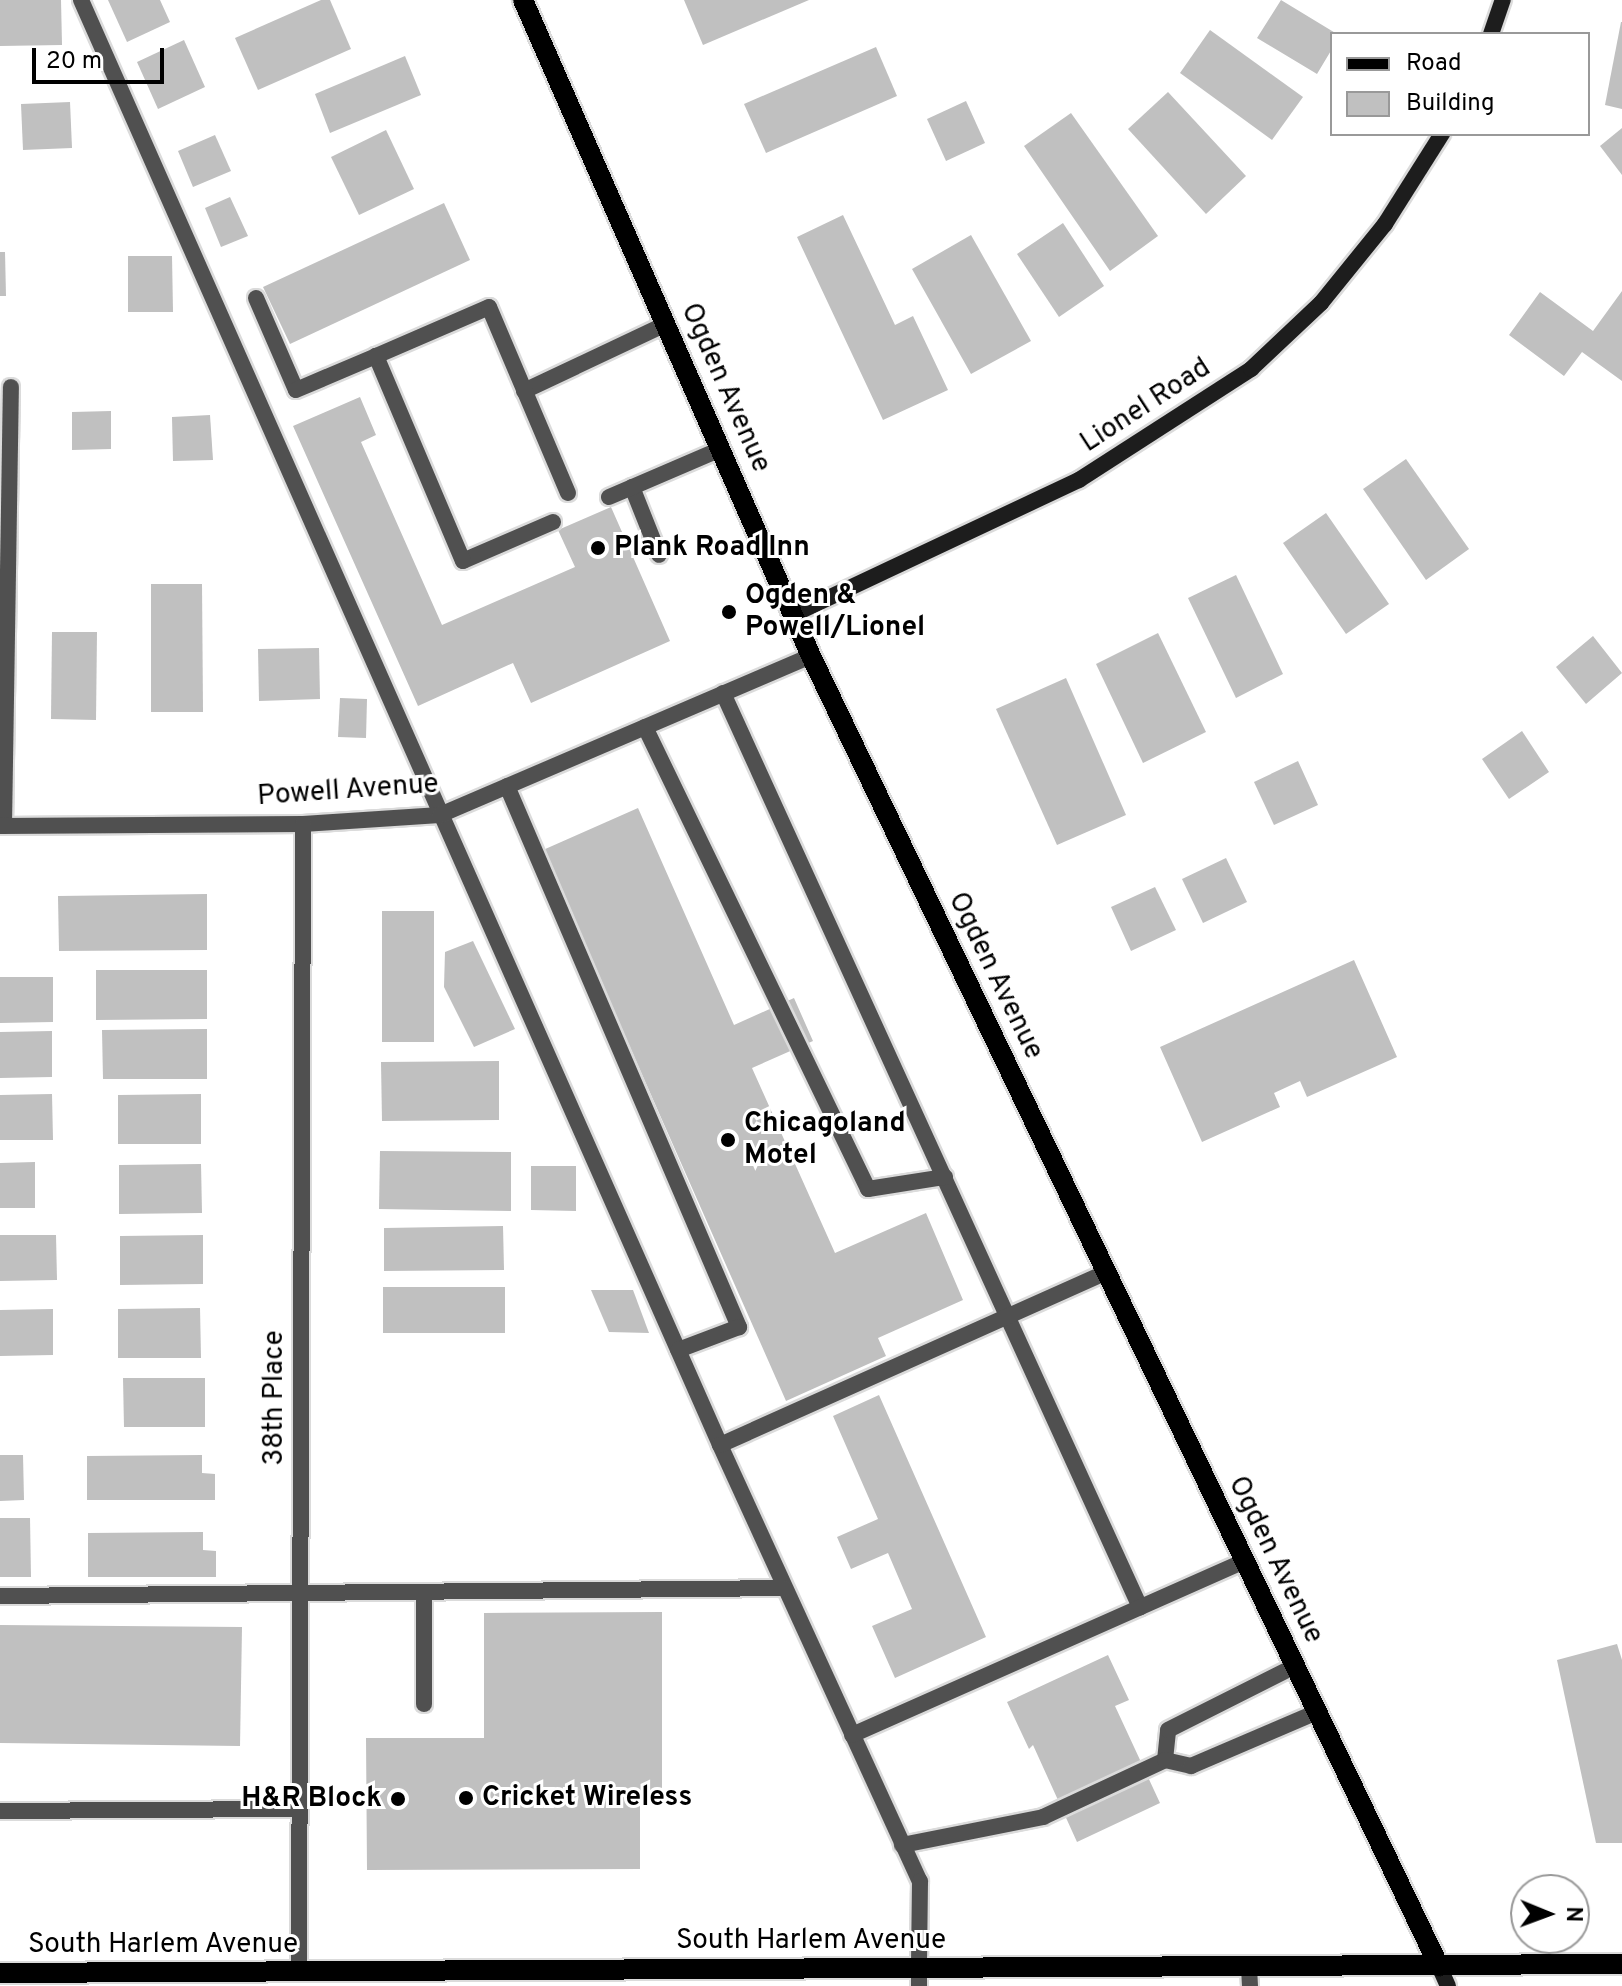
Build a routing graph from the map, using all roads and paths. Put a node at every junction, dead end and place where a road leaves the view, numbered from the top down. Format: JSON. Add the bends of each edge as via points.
{"nodes":[{"id":1,"x":81,"y":0,"type":"edge"},
{"id":2,"x":523,"y":0,"type":"edge"},
{"id":3,"x":1503,"y":0,"type":"edge"},
{"id":4,"x":1492,"y":32,"type":"edge"},
{"id":5,"x":1441,"y":136,"type":"edge"},
{"id":6,"x":256,"y":298,"type":"dead end"},
{"id":7,"x":666,"y":324,"type":"junction"},
{"id":8,"x":376,"y":356,"type":"junction"},
{"id":9,"x":11,"y":387,"type":"dead end"},
{"id":10,"x":524,"y":391,"type":"junction"},
{"id":11,"x":721,"y":449,"type":"junction"},
{"id":12,"x":632,"y":487,"type":"junction"},
{"id":13,"x":568,"y":493,"type":"dead end"},
{"id":14,"x":609,"y":497,"type":"dead end"},
{"id":15,"x":553,"y":522,"type":"dead end"},
{"id":16,"x":659,"y":555,"type":"dead end"},
{"id":17,"x":794,"y":614,"type":"junction"},
{"id":18,"x":811,"y":656,"type":"junction"},
{"id":19,"x":723,"y":693,"type":"junction"},
{"id":20,"x":645,"y":727,"type":"junction"},
{"id":21,"x":507,"y":786,"type":"junction"},
{"id":22,"x":440,"y":815,"type":"junction"},
{"id":23,"x":303,"y":824,"type":"junction"},
{"id":24,"x":2,"y":826,"type":"edge"},
{"id":25,"x":945,"y":1177,"type":"junction"},
{"id":26,"x":1105,"y":1273,"type":"junction"},
{"id":27,"x":1008,"y":1316,"type":"junction"},
{"id":28,"x":678,"y":1350,"type":"junction"},
{"id":29,"x":720,"y":1445,"type":"junction"},
{"id":30,"x":1245,"y":1561,"type":"junction"},
{"id":31,"x":784,"y":1588,"type":"junction"},
{"id":32,"x":424,"y":1592,"type":"junction"},
{"id":33,"x":300,"y":1594,"type":"junction"},
{"id":34,"x":0,"y":1596,"type":"edge"},
{"id":35,"x":1140,"y":1607,"type":"junction"},
{"id":36,"x":1295,"y":1666,"type":"junction"},
{"id":37,"x":424,"y":1704,"type":"dead end"},
{"id":38,"x":1317,"y":1712,"type":"junction"},
{"id":39,"x":852,"y":1735,"type":"junction"},
{"id":40,"x":1165,"y":1760,"type":"junction"},
{"id":41,"x":299,"y":1809,"type":"junction"},
{"id":42,"x":0,"y":1811,"type":"edge"},
{"id":43,"x":902,"y":1845,"type":"junction"},
{"id":44,"x":1622,"y":1964,"type":"edge"},
{"id":45,"x":1439,"y":1966,"type":"junction"},
{"id":46,"x":299,"y":1972,"type":"junction"},
{"id":47,"x":0,"y":1973,"type":"edge"},
{"id":48,"x":1249,"y":1976,"type":"edge"},
{"id":49,"x":919,"y":1977,"type":"edge"},
{"id":50,"x":573,"y":1978,"type":"edge"},
{"id":51,"x":122,"y":1979,"type":"edge"},
{"id":52,"x":1448,"y":1986,"type":"edge"}],
"edges":[{"from":1,"to":22,"type":"street"},
{"from":2,"to":7,"type":"main road","name":"Ogden Avenue"},
{"from":3,"to":4,"type":"street"},
{"from":5,"to":17,"type":"street","name":"Lionel Road","via":[[1376,235],[1321,303],[1251,369],[1079,480]]},
{"from":6,"to":8,"type":"street","via":[[296,390]]},
{"from":7,"to":10,"type":"street"},
{"from":7,"to":11,"type":"main road","name":"Ogden Avenue"},
{"from":8,"to":10,"type":"street","via":[[489,307]]},
{"from":8,"to":15,"type":"street","via":[[463,561]]},
{"from":9,"to":24,"type":"street"},
{"from":10,"to":13,"type":"street"},
{"from":11,"to":12,"type":"street"},
{"from":11,"to":17,"type":"main road","name":"Ogden Avenue"},
{"from":12,"to":14,"type":"street"},
{"from":12,"to":16,"type":"street"},
{"from":17,"to":18,"type":"main road","name":"Ogden Avenue"},
{"from":18,"to":19,"type":"street","name":"Powell Avenue"},
{"from":18,"to":26,"type":"main road","name":"Ogden Avenue"},
{"from":19,"to":20,"type":"street","name":"Powell Avenue"},
{"from":19,"to":25,"type":"street"},
{"from":20,"to":21,"type":"street","name":"Powell Avenue"},
{"from":20,"to":25,"type":"street","via":[[868,1189]]},
{"from":21,"to":22,"type":"street","name":"Powell Avenue"},
{"from":21,"to":28,"type":"street","via":[[739,1327]]},
{"from":22,"to":23,"type":"street","name":"Powell Avenue"},
{"from":22,"to":28,"type":"street"},
{"from":23,"to":24,"type":"street","name":"Powell Avenue"},
{"from":23,"to":33,"type":"street","name":"38th Place"},
{"from":25,"to":27,"type":"street"},
{"from":26,"to":27,"type":"street"},
{"from":26,"to":30,"type":"main road","name":"Ogden Avenue"},
{"from":27,"to":29,"type":"street"},
{"from":27,"to":35,"type":"street"},
{"from":28,"to":29,"type":"street"},
{"from":29,"to":31,"type":"street"},
{"from":30,"to":35,"type":"street"},
{"from":30,"to":36,"type":"main road","name":"Ogden Avenue"},
{"from":31,"to":32,"type":"street"},
{"from":31,"to":39,"type":"street"},
{"from":32,"to":33,"type":"street"},
{"from":32,"to":37,"type":"street"},
{"from":33,"to":34,"type":"street"},
{"from":33,"to":41,"type":"street","name":"38th Place"},
{"from":35,"to":39,"type":"street"},
{"from":36,"to":38,"type":"main road","name":"Ogden Avenue"},
{"from":36,"to":40,"type":"street","via":[[1168,1730]]},
{"from":38,"to":40,"type":"street","via":[[1191,1766]]},
{"from":38,"to":45,"type":"main road","name":"Ogden Avenue"},
{"from":39,"to":43,"type":"street"},
{"from":40,"to":43,"type":"street","via":[[1043,1817]]},
{"from":41,"to":42,"type":"street"},
{"from":41,"to":46,"type":"street","name":"38th Place"},
{"from":43,"to":49,"type":"street","via":[[920,1881]]},
{"from":44,"to":45,"type":"main road","name":"South Harlem Avenue"},
{"from":45,"to":48,"type":"main road","name":"South Harlem Avenue"},
{"from":45,"to":52,"type":"street"},
{"from":46,"to":50,"type":"main road","name":"South Harlem Avenue"},
{"from":46,"to":51,"type":"main road","name":"South Harlem Avenue"},
{"from":47,"to":51,"type":"main road","name":"South Harlem Avenue"},
{"from":48,"to":49,"type":"main road","name":"South Harlem Avenue"},
{"from":49,"to":50,"type":"main road","name":"South Harlem Avenue"}]}
